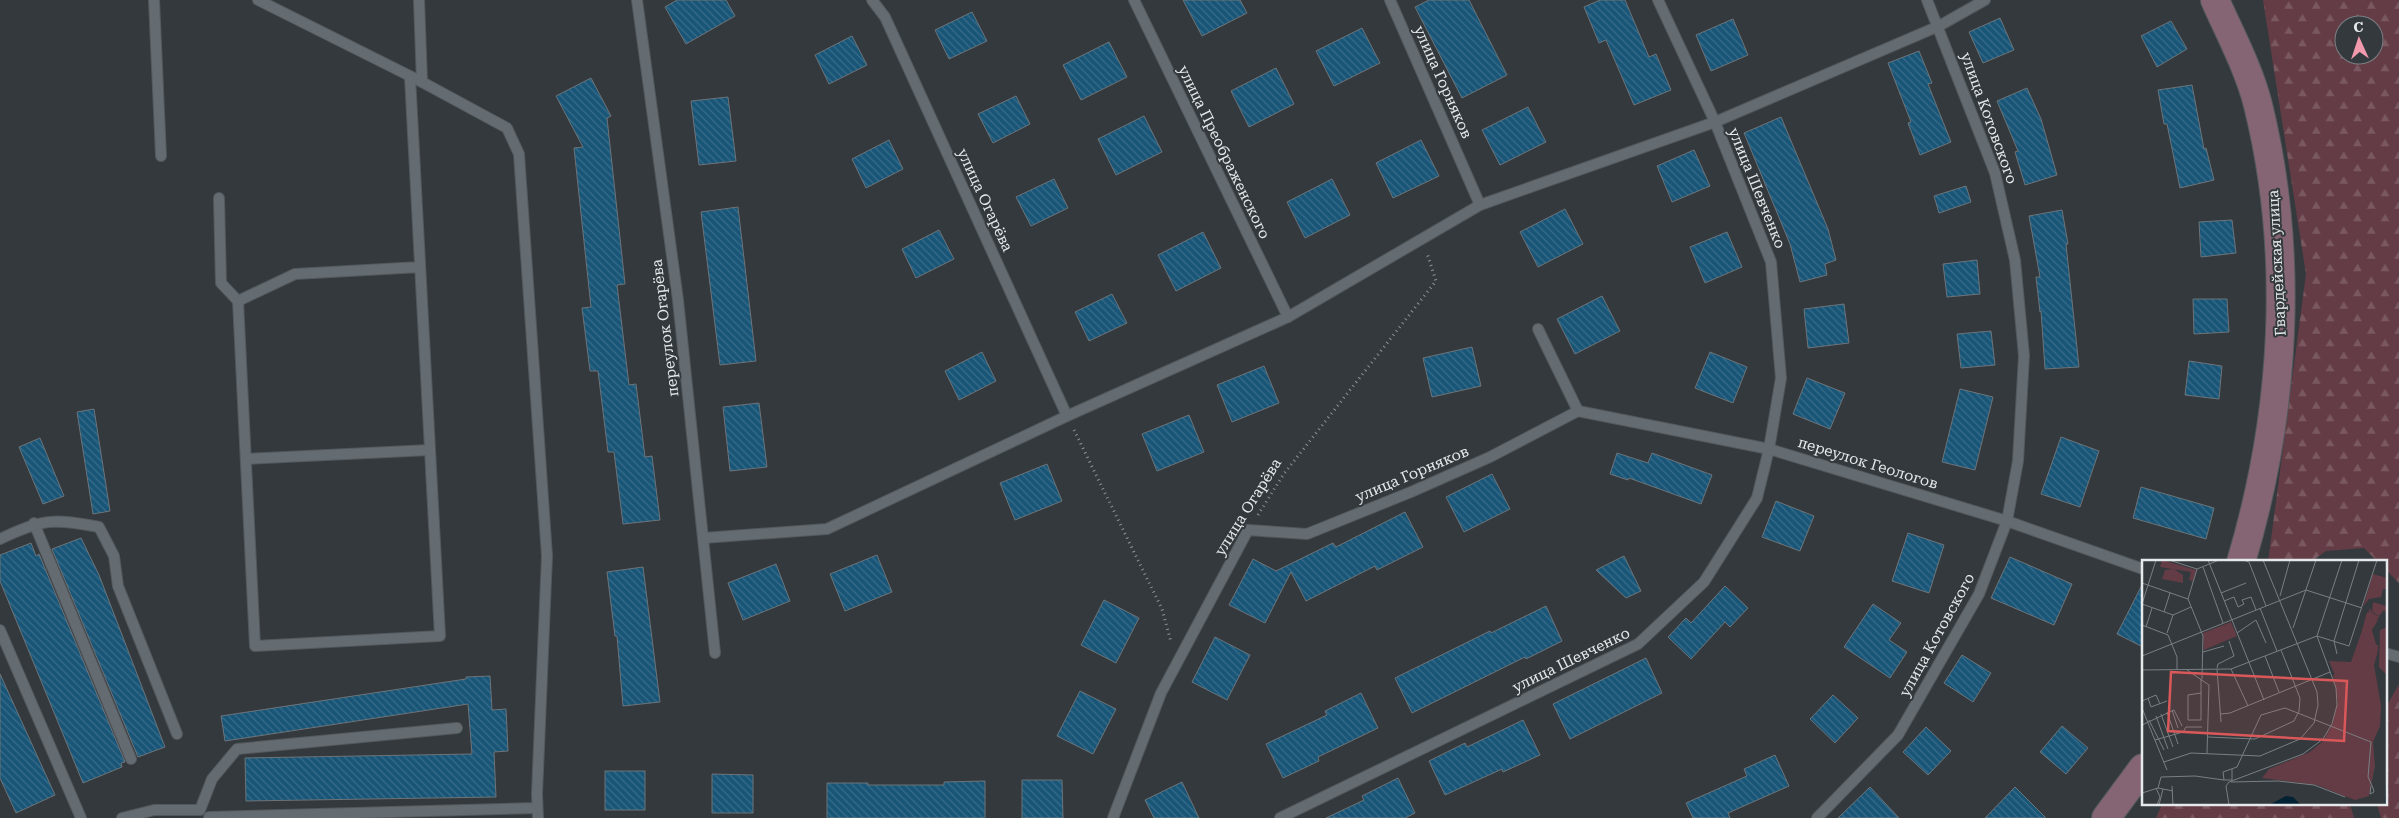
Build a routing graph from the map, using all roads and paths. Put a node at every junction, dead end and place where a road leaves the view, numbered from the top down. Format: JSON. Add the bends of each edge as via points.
{"nodes":[{"id":1,"x":154,"y":0,"type":"edge"},
{"id":2,"x":258,"y":0,"type":"edge"},
{"id":3,"x":419,"y":0,"type":"edge"},
{"id":4,"x":637,"y":0,"type":"edge"},
{"id":5,"x":872,"y":0,"type":"edge"},
{"id":6,"x":1134,"y":0,"type":"edge"},
{"id":7,"x":1390,"y":0,"type":"edge"},
{"id":8,"x":1658,"y":0,"type":"edge"},
{"id":9,"x":1927,"y":0,"type":"edge"},
{"id":10,"x":1985,"y":0,"type":"edge"},
{"id":11,"x":2215,"y":0,"type":"edge"},
{"id":12,"x":1939,"y":26,"type":"junction"},
{"id":13,"x":410,"y":77,"type":"junction"},
{"id":14,"x":422,"y":82,"type":"junction"},
{"id":15,"x":1715,"y":122,"type":"junction"},
{"id":16,"x":161,"y":156,"type":"dead end"},
{"id":17,"x":219,"y":198,"type":"dead end"},
{"id":18,"x":1480,"y":204,"type":"junction"},
{"id":19,"x":1422,"y":238,"type":"junction"},
{"id":20,"x":420,"y":267,"type":"junction"},
{"id":21,"x":238,"y":301,"type":"junction"},
{"id":22,"x":1288,"y":317,"type":"junction"},
{"id":23,"x":1538,"y":329,"type":"dead end"},
{"id":24,"x":1578,"y":411,"type":"junction"},
{"id":25,"x":1067,"y":416,"type":"junction"},
{"id":26,"x":1769,"y":449,"type":"junction"},
{"id":27,"x":430,"y":450,"type":"junction"},
{"id":28,"x":246,"y":459,"type":"junction"},
{"id":29,"x":2007,"y":520,"type":"junction"},
{"id":30,"x":34,"y":524,"type":"junction"},
{"id":31,"x":1248,"y":530,"type":"junction"},
{"id":32,"x":703,"y":538,"type":"junction"},
{"id":33,"x":0,"y":539,"type":"edge"},
{"id":34,"x":2242,"y":560,"type":"edge"},
{"id":35,"x":2142,"y":569,"type":"edge"},
{"id":36,"x":0,"y":630,"type":"edge"},
{"id":37,"x":715,"y":653,"type":"dead end"},
{"id":38,"x":2386,"y":653,"type":"edge"},
{"id":39,"x":2399,"y":657,"type":"edge"},
{"id":40,"x":1176,"y":664,"type":"junction"},
{"id":41,"x":457,"y":728,"type":"dead end"},
{"id":42,"x":177,"y":734,"type":"dead end"},
{"id":43,"x":132,"y":759,"type":"dead end"},
{"id":44,"x":2142,"y":769,"type":"edge"},
{"id":45,"x":538,"y":813,"type":"edge"},
{"id":46,"x":156,"y":814,"type":"edge"},
{"id":47,"x":206,"y":815,"type":"edge"},
{"id":48,"x":81,"y":818,"type":"edge"},
{"id":49,"x":122,"y":818,"type":"edge"},
{"id":50,"x":1113,"y":818,"type":"edge"},
{"id":51,"x":1280,"y":818,"type":"edge"},
{"id":52,"x":1817,"y":818,"type":"edge"},
{"id":53,"x":2106,"y":818,"type":"edge"}],
"edges":[{"from":1,"to":16,"type":"lane"},
{"from":2,"to":13,"type":"lane"},
{"from":3,"to":14,"type":"lane"},
{"from":4,"to":32,"type":"lane","name":"переулок Огарёва","via":[[678,300]]},
{"from":5,"to":25,"type":"lane","name":"улица Огарёва","via":[[885,16]]},
{"from":6,"to":22,"type":"lane","name":"улица Преображенского"},
{"from":7,"to":18,"type":"lane","name":"улица Горняков"},
{"from":8,"to":15,"type":"lane","name":"улица Шевченко"},
{"from":9,"to":12,"type":"lane","name":"улица Котовского"},
{"from":10,"to":12,"type":"lane"},
{"from":11,"to":34,"type":"main road","name":"Гвардейская улица","via":[[2257,104],[2273,184],[2280,261],[2281,344],[2272,429],[2257,510]]},
{"from":12,"to":15,"type":"lane"},
{"from":12,"to":29,"type":"lane","name":"улица Котовского","via":[[1995,173],[2015,260],[2024,356],[2018,461]]},
{"from":13,"to":14,"type":"lane"},
{"from":13,"to":20,"type":"lane"},
{"from":14,"to":45,"type":"lane","via":[[507,128],[519,154],[547,556]]},
{"from":15,"to":18,"type":"lane"},
{"from":15,"to":26,"type":"lane","name":"улица Шевченко","via":[[1771,262],[1782,378]]},
{"from":17,"to":21,"type":"lane","via":[[221,283]]},
{"from":18,"to":19,"type":"lane"},
{"from":19,"to":22,"type":"lane"},
{"from":19,"to":31,"type":"path","name":"улица Огарёва","via":[[1436,281],[1283,475]]},
{"from":20,"to":21,"type":"lane","via":[[295,274]]},
{"from":20,"to":27,"type":"lane"},
{"from":21,"to":28,"type":"lane"},
{"from":22,"to":25,"type":"lane"},
{"from":23,"to":24,"type":"lane"},
{"from":24,"to":26,"type":"lane","name":"переулок Геологов"},
{"from":24,"to":31,"type":"lane","name":"улица Горняков","via":[[1490,457],[1307,534]]},
{"from":25,"to":32,"type":"lane","via":[[827,529]]},
{"from":25,"to":40,"type":"path","via":[[1162,608]]},
{"from":26,"to":29,"type":"lane","name":"переулок Геологов"},
{"from":26,"to":51,"type":"lane","name":"улица Шевченко","via":[[1757,498],[1704,582],[1638,644]]},
{"from":27,"to":28,"type":"lane"},
{"from":27,"to":28,"type":"lane","via":[[440,636],[265,646],[255,646]]},
{"from":29,"to":35,"type":"lane","name":"переулок Геологов"},
{"from":29,"to":52,"type":"lane","name":"улица Котовского","via":[[1979,594],[1898,735]]},
{"from":30,"to":33,"type":"lane"},
{"from":30,"to":42,"type":"lane","via":[[63,520],[99,527],[114,556],[118,586]]},
{"from":30,"to":43,"type":"lane"},
{"from":31,"to":40,"type":"lane","name":"улица Огарёва"},
{"from":32,"to":37,"type":"lane","name":"переулок Огарёва"},
{"from":36,"to":48,"type":"lane"},
{"from":38,"to":39,"type":"lane"},
{"from":40,"to":50,"type":"lane","name":"улица Огарёва","via":[[1161,693]]},
{"from":41,"to":47,"type":"lane","via":[[237,748],[212,779]]},
{"from":44,"to":53,"type":"main road"},
{"from":45,"to":47,"type":"lane"},
{"from":46,"to":47,"type":"lane"},
{"from":46,"to":49,"type":"lane"}]}
